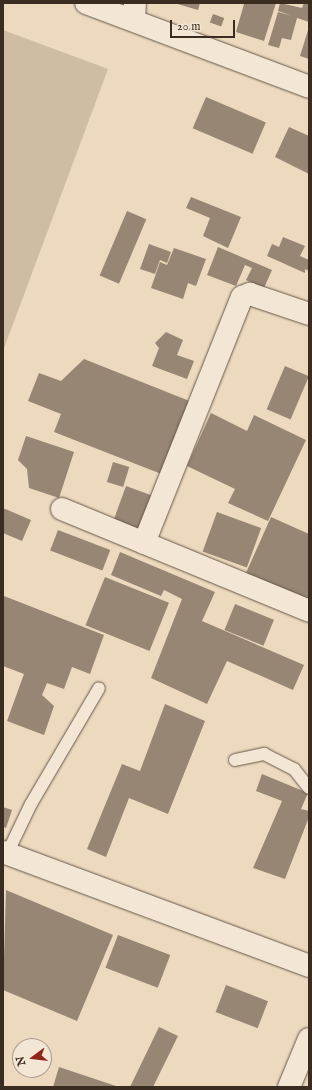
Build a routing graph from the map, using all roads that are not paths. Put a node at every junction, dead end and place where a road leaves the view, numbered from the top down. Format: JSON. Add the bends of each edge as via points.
{"nodes":[{"id":1,"x":86,"y":3,"type":"edge"},
{"id":2,"x":135,"y":12,"type":"edge"},
{"id":3,"x":309,"y":86,"type":"edge"},
{"id":4,"x":309,"y":314,"type":"edge"},
{"id":5,"x":62,"y":509,"type":"dead end"},
{"id":6,"x":144,"y":543,"type":"junction"},
{"id":7,"x":309,"y":611,"type":"edge"},
{"id":8,"x":99,"y":688,"type":"dead end"},
{"id":9,"x":235,"y":760,"type":"dead end"},
{"id":10,"x":309,"y":788,"type":"edge"},
{"id":11,"x":5,"y":853,"type":"edge"},
{"id":12,"x":309,"y":966,"type":"edge"},
{"id":13,"x":309,"y":1039,"type":"edge"},
{"id":14,"x":289,"y":1087,"type":"edge"}],
"edges":[{"from":1,"to":2,"type":"street"},
{"from":2,"to":3,"type":"street"},
{"from":4,"to":6,"type":"street","via":[[250,294],[242,297]]},
{"from":5,"to":6,"type":"street"},
{"from":6,"to":7,"type":"street"},
{"from":8,"to":11,"type":"lane"},
{"from":9,"to":10,"type":"lane","via":[[264,754],[294,769]]},
{"from":11,"to":12,"type":"street"},
{"from":13,"to":14,"type":"street"}]}
